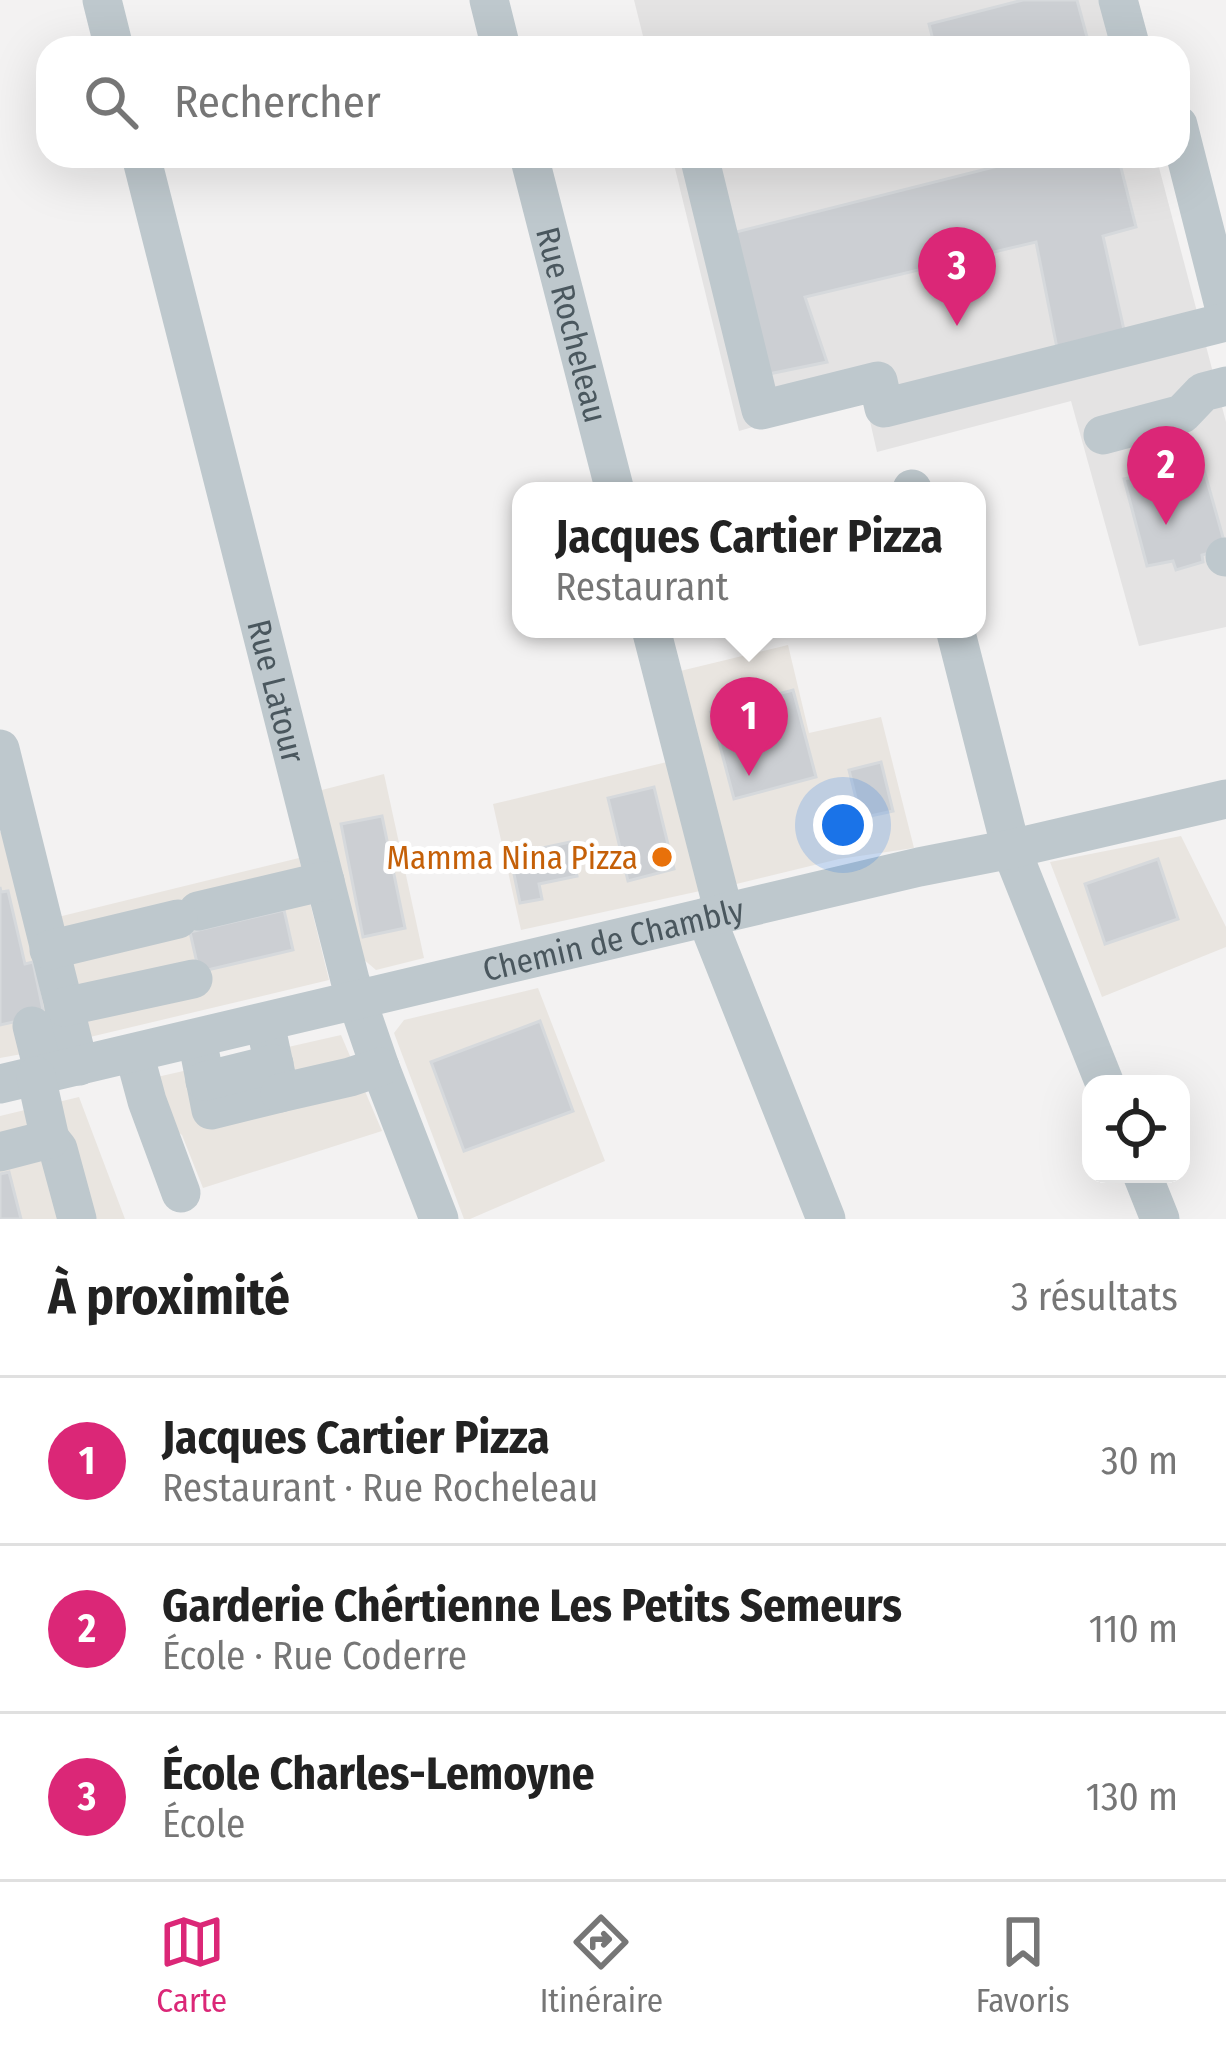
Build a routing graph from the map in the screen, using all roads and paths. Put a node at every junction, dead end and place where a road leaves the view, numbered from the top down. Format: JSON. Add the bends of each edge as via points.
{"nodes":[{"id":1,"x":102,"y":0,"type":"edge"},
{"id":2,"x":489,"y":0,"type":"edge"},
{"id":3,"x":1118,"y":0,"type":"edge"},
{"id":4,"x":1147,"y":0,"type":"edge"},
{"id":5,"x":111,"y":36,"type":"edge"},
{"id":6,"x":499,"y":36,"type":"edge"},
{"id":7,"x":1127,"y":36,"type":"edge"},
{"id":8,"x":1156,"y":36,"type":"edge"},
{"id":9,"x":144,"y":168,"type":"edge"},
{"id":10,"x":532,"y":168,"type":"edge"},
{"id":11,"x":702,"y":168,"type":"edge"},
{"id":12,"x":1189,"y":168,"type":"edge"},
{"id":13,"x":1226,"y":318,"type":"edge"},
{"id":14,"x":1226,"y":386,"type":"edge"},
{"id":15,"x":1103,"y":435,"type":"dead end"},
{"id":16,"x":613,"y":482,"type":"edge"},
{"id":17,"x":653,"y":638,"type":"edge"},
{"id":18,"x":957,"y":638,"type":"edge"},
{"id":19,"x":0,"y":749,"type":"edge"},
{"id":20,"x":6,"y":799,"type":"edge"},
{"id":21,"x":1226,"y":799,"type":"edge"},
{"id":22,"x":12,"y":846,"type":"edge"},
{"id":23,"x":1011,"y":849,"type":"junction"},
{"id":24,"x":325,"y":881,"type":"junction"},
{"id":25,"x":715,"y":915,"type":"junction"},
{"id":26,"x":49,"y":950,"type":"junction"},
{"id":27,"x":193,"y":979,"type":"dead end"},
{"id":28,"x":357,"y":1001,"type":"junction"},
{"id":29,"x":48,"y":1017,"type":"junction"},
{"id":30,"x":265,"y":1023,"type":"junction"},
{"id":31,"x":196,"y":1039,"type":"junction"},
{"id":32,"x":134,"y":1053,"type":"junction"},
{"id":33,"x":380,"y":1066,"type":"junction"},
{"id":34,"x":1102,"y":1075,"type":"edge"},
{"id":35,"x":27,"y":1076,"type":"edge"},
{"id":36,"x":277,"y":1079,"type":"junction"},
{"id":37,"x":50,"y":1139,"type":"junction"},
{"id":38,"x":0,"y":1152,"type":"edge"},
{"id":39,"x":1146,"y":1183,"type":"edge"},
{"id":40,"x":175,"y":1197,"type":"edge"},
{"id":41,"x":77,"y":1219,"type":"edge"},
{"id":42,"x":439,"y":1219,"type":"edge"},
{"id":43,"x":826,"y":1219,"type":"edge"},
{"id":44,"x":1160,"y":1219,"type":"edge"}],
"edges":[{"from":1,"to":5,"type":"street"},
{"from":2,"to":6,"type":"street"},
{"from":3,"to":7,"type":"street"},
{"from":4,"to":8,"type":"street"},
{"from":9,"to":24,"type":"street","name":"Rue Latour"},
{"from":10,"to":16,"type":"street","name":"Rue Rocheleau"},
{"from":11,"to":13,"type":"street","via":[[761,410],[878,381],[884,408]]},
{"from":12,"to":13,"type":"street"},
{"from":14,"to":15,"type":"street","via":[[1203,392],[1182,414]]},
{"from":17,"to":25,"type":"street"},
{"from":18,"to":23,"type":"street"},
{"from":19,"to":20,"type":"street"},
{"from":20,"to":22,"type":"street"},
{"from":21,"to":23,"type":"street","name":"Chemin de Chambly"},
{"from":22,"to":26,"type":"street"},
{"from":23,"to":25,"type":"street","name":"Chemin de Chambly"},
{"from":23,"to":34,"type":"street"},
{"from":24,"to":26,"type":"street"},
{"from":24,"to":28,"type":"street","name":"Rue Latour"},
{"from":25,"to":28,"type":"street","name":"Chemin de Chambly"},
{"from":25,"to":43,"type":"street"},
{"from":26,"to":29,"type":"street"},
{"from":27,"to":29,"type":"street"},
{"from":28,"to":30,"type":"street","name":"Chemin de Chambly"},
{"from":28,"to":33,"type":"street","name":"Rue Latour"},
{"from":29,"to":35,"type":"street"},
{"from":30,"to":31,"type":"street","name":"Chemin de Chambly"},
{"from":30,"to":36,"type":"street"},
{"from":31,"to":32,"type":"street","name":"Chemin de Chambly"},
{"from":31,"to":36,"type":"street","via":[[211,1109]]},
{"from":32,"to":35,"type":"street","name":"Chemin de Chambly"},
{"from":32,"to":40,"type":"street"},
{"from":33,"to":36,"type":"street","via":[[350,1077]]},
{"from":33,"to":42,"type":"street","name":"Rue Latour"},
{"from":35,"to":37,"type":"street"},
{"from":37,"to":38,"type":"street"},
{"from":37,"to":41,"type":"street"},
{"from":39,"to":44,"type":"street"}]}
